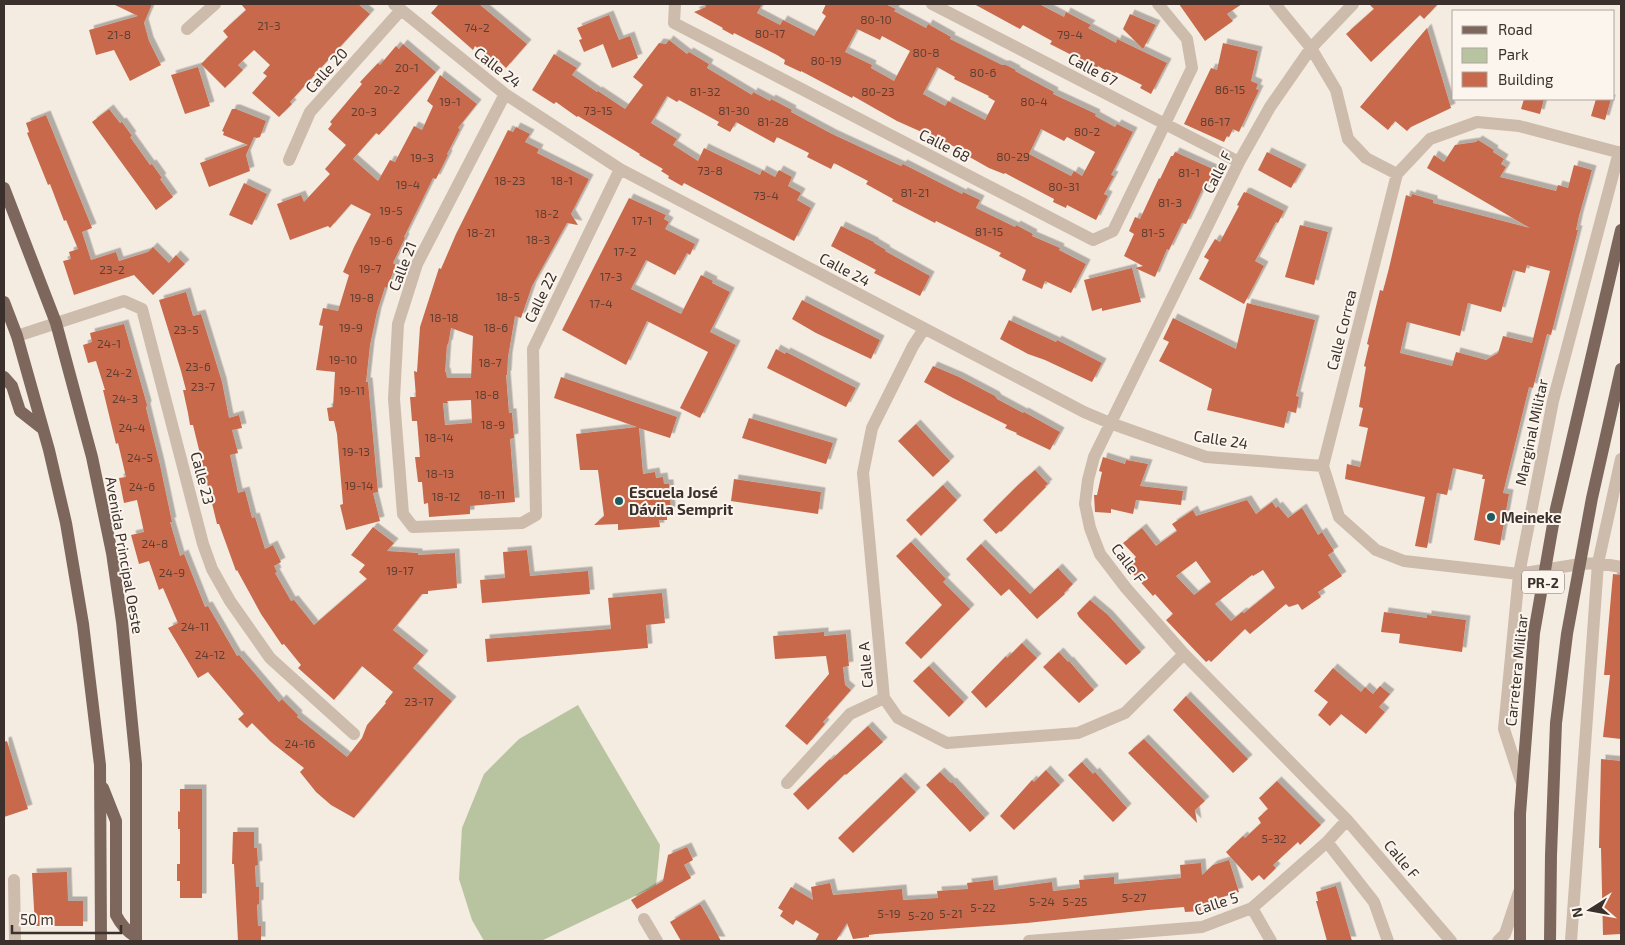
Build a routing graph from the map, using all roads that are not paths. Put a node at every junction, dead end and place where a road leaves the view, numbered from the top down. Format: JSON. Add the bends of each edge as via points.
{"nodes":[{"id":1,"x":215,"y":4,"type":"edge"},
{"id":2,"x":675,"y":4,"type":"edge"},
{"id":3,"x":932,"y":4,"type":"edge"},
{"id":4,"x":1158,"y":4,"type":"edge"},
{"id":5,"x":1275,"y":4,"type":"edge"},
{"id":6,"x":1352,"y":4,"type":"edge"},
{"id":7,"x":397,"y":7,"type":"edge"},
{"id":8,"x":188,"y":29,"type":"dead end"},
{"id":9,"x":1312,"y":48,"type":"junction"},
{"id":10,"x":505,"y":94,"type":"junction"},
{"id":11,"x":1164,"y":125,"type":"junction"},
{"id":12,"x":1620,"y":152,"type":"edge"},
{"id":13,"x":289,"y":160,"type":"dead end"},
{"id":14,"x":1239,"y":162,"type":"junction"},
{"id":15,"x":620,"y":170,"type":"junction"},
{"id":16,"x":1397,"y":174,"type":"junction"},
{"id":17,"x":4,"y":188,"type":"edge"},
{"id":18,"x":1621,"y":230,"type":"edge"},
{"id":19,"x":4,"y":302,"type":"edge"},
{"id":20,"x":56,"y":323,"type":"junction"},
{"id":21,"x":924,"y":329,"type":"junction"},
{"id":22,"x":17,"y":336,"type":"junction"},
{"id":23,"x":1621,"y":369,"type":"edge"},
{"id":24,"x":4,"y":377,"type":"edge"},
{"id":25,"x":1110,"y":423,"type":"junction"},
{"id":26,"x":43,"y":428,"type":"junction"},
{"id":27,"x":535,"y":449,"type":"joint"},
{"id":28,"x":1621,"y":459,"type":"edge"},
{"id":29,"x":1324,"y":466,"type":"junction"},
{"id":30,"x":1598,"y":563,"type":"junction"},
{"id":31,"x":1580,"y":564,"type":"junction"},
{"id":32,"x":1621,"y":567,"type":"edge"},
{"id":33,"x":1545,"y":571,"type":"junction"},
{"id":34,"x":1519,"y":574,"type":"junction"},
{"id":35,"x":1184,"y":654,"type":"junction"},
{"id":36,"x":884,"y":698,"type":"junction"},
{"id":37,"x":354,"y":734,"type":"dead end"},
{"id":38,"x":100,"y":781,"type":"junction"},
{"id":39,"x":1521,"y":781,"type":"junction"},
{"id":40,"x":787,"y":784,"type":"dead end"},
{"id":41,"x":1347,"y":820,"type":"junction"},
{"id":42,"x":1327,"y":842,"type":"junction"},
{"id":43,"x":14,"y":880,"type":"dead end"},
{"id":44,"x":1520,"y":889,"type":"junction"},
{"id":45,"x":1252,"y":908,"type":"junction"},
{"id":46,"x":644,"y":919,"type":"dead end"},
{"id":47,"x":136,"y":939,"type":"edge"},
{"id":48,"x":15,"y":941,"type":"edge"},
{"id":49,"x":101,"y":941,"type":"edge"},
{"id":50,"x":657,"y":941,"type":"edge"},
{"id":51,"x":1029,"y":941,"type":"edge"},
{"id":52,"x":1271,"y":941,"type":"edge"},
{"id":53,"x":1388,"y":941,"type":"edge"},
{"id":54,"x":1451,"y":941,"type":"edge"},
{"id":55,"x":1498,"y":941,"type":"edge"},
{"id":56,"x":1520,"y":941,"type":"edge"},
{"id":57,"x":1550,"y":941,"type":"edge"},
{"id":58,"x":1571,"y":941,"type":"edge"}],
"edges":[{"from":1,"to":8,"type":"street"},
{"from":2,"to":11,"type":"street","name":"Calle 68","via":[[674,23],[1092,240],[1113,231]]},
{"from":3,"to":11,"type":"street","name":"Calle 67"},
{"from":4,"to":11,"type":"street","via":[[1187,39],[1192,68]]},
{"from":5,"to":9,"type":"street"},
{"from":6,"to":9,"type":"street","name":"Calle F"},
{"from":7,"to":10,"type":"street","name":"Calle 24"},
{"from":7,"to":13,"type":"street","name":"Calle 20","via":[[310,112]]},
{"from":9,"to":14,"type":"street","name":"Calle F","via":[[1270,107]]},
{"from":9,"to":16,"type":"street","via":[[1336,90],[1348,139],[1366,158]]},
{"from":10,"to":15,"type":"street","name":"Calle 24"},
{"from":10,"to":27,"type":"street","name":"Calle 21","via":[[417,264],[398,324],[394,399],[403,514],[413,527],[522,523],[536,514]]},
{"from":11,"to":14,"type":"street","name":"Calle 67"},
{"from":12,"to":16,"type":"street","name":"Calle Correa","via":[[1519,126],[1477,122],[1430,139]]},
{"from":12,"to":34,"type":"street","name":"Marginal Militar","via":[[1553,401]]},
{"from":14,"to":25,"type":"street","name":"Calle F"},
{"from":15,"to":21,"type":"street","name":"Calle 24"},
{"from":15,"to":27,"type":"street","name":"Calle 22","via":[[533,348]]},
{"from":16,"to":29,"type":"street","name":"Calle Correa"},
{"from":17,"to":20,"type":"main road","name":"Avenida Principal Oeste"},
{"from":18,"to":33,"type":"main road","name":"Carretera Militar","number":"PR-2","via":[[1555,513]]},
{"from":19,"to":22,"type":"main road"},
{"from":20,"to":22,"type":"street","name":"Calle 23"},
{"from":20,"to":37,"type":"street","name":"Calle 23","via":[[124,301],[142,309],[212,568],[230,601],[270,658]]},
{"from":20,"to":47,"type":"main road","name":"Avenida Principal Oeste","via":[[92,457],[112,553],[122,622],[136,764]]},
{"from":21,"to":25,"type":"street","name":"Calle 24"},
{"from":21,"to":36,"type":"street","name":"Calle A","via":[[872,428],[863,473]]},
{"from":22,"to":26,"type":"main road"},
{"from":23,"to":31,"type":"main road","number":"PR-2"},
{"from":24,"to":26,"type":"main road","via":[[12,386],[20,412]]},
{"from":25,"to":29,"type":"street","name":"Calle 24","via":[[1206,457]]},
{"from":25,"to":35,"type":"street","name":"Calle F","via":[[1094,456],[1088,480],[1085,504],[1090,528],[1100,554]]},
{"from":26,"to":38,"type":"main road","via":[[75,576]]},
{"from":28,"to":30,"type":"street"},
{"from":29,"to":34,"type":"street","via":[[1339,517],[1376,550],[1404,561]]},
{"from":30,"to":31,"type":"street"},
{"from":30,"to":32,"type":"street"},
{"from":30,"to":58,"type":"street"},
{"from":31,"to":33,"type":"street"},
{"from":31,"to":57,"type":"main road","number":"PR-2","via":[[1556,723]]},
{"from":33,"to":34,"type":"street"},
{"from":33,"to":39,"type":"main road","name":"Carretera Militar","number":"PR-2","via":[[1534,633]]},
{"from":34,"to":39,"type":"street","name":"Marginal Militar","via":[[1504,729]]},
{"from":35,"to":36,"type":"street","name":"Calle A","via":[[1124,713],[1078,733],[947,742],[898,718]]},
{"from":35,"to":41,"type":"street","name":"Calle F"},
{"from":36,"to":40,"type":"street","via":[[850,714]]},
{"from":38,"to":47,"type":"main road","via":[[116,821],[116,915],[120,924]]},
{"from":38,"to":49,"type":"main road"},
{"from":39,"to":44,"type":"main road","name":"Carretera Militar","number":"PR-2"},
{"from":41,"to":42,"type":"street","name":"Calle 5"},
{"from":41,"to":54,"type":"street","name":"Calle F"},
{"from":42,"to":45,"type":"street","name":"Calle 5"},
{"from":42,"to":53,"type":"street","via":[[1374,902]]},
{"from":43,"to":48,"type":"street"},
{"from":44,"to":55,"type":"street","via":[[1505,934]]},
{"from":44,"to":56,"type":"main road","name":"Carretera Militar","number":"PR-2"},
{"from":45,"to":51,"type":"street","name":"Calle 5","via":[[1202,927]]},
{"from":45,"to":52,"type":"street"},
{"from":46,"to":50,"type":"street"}]}
